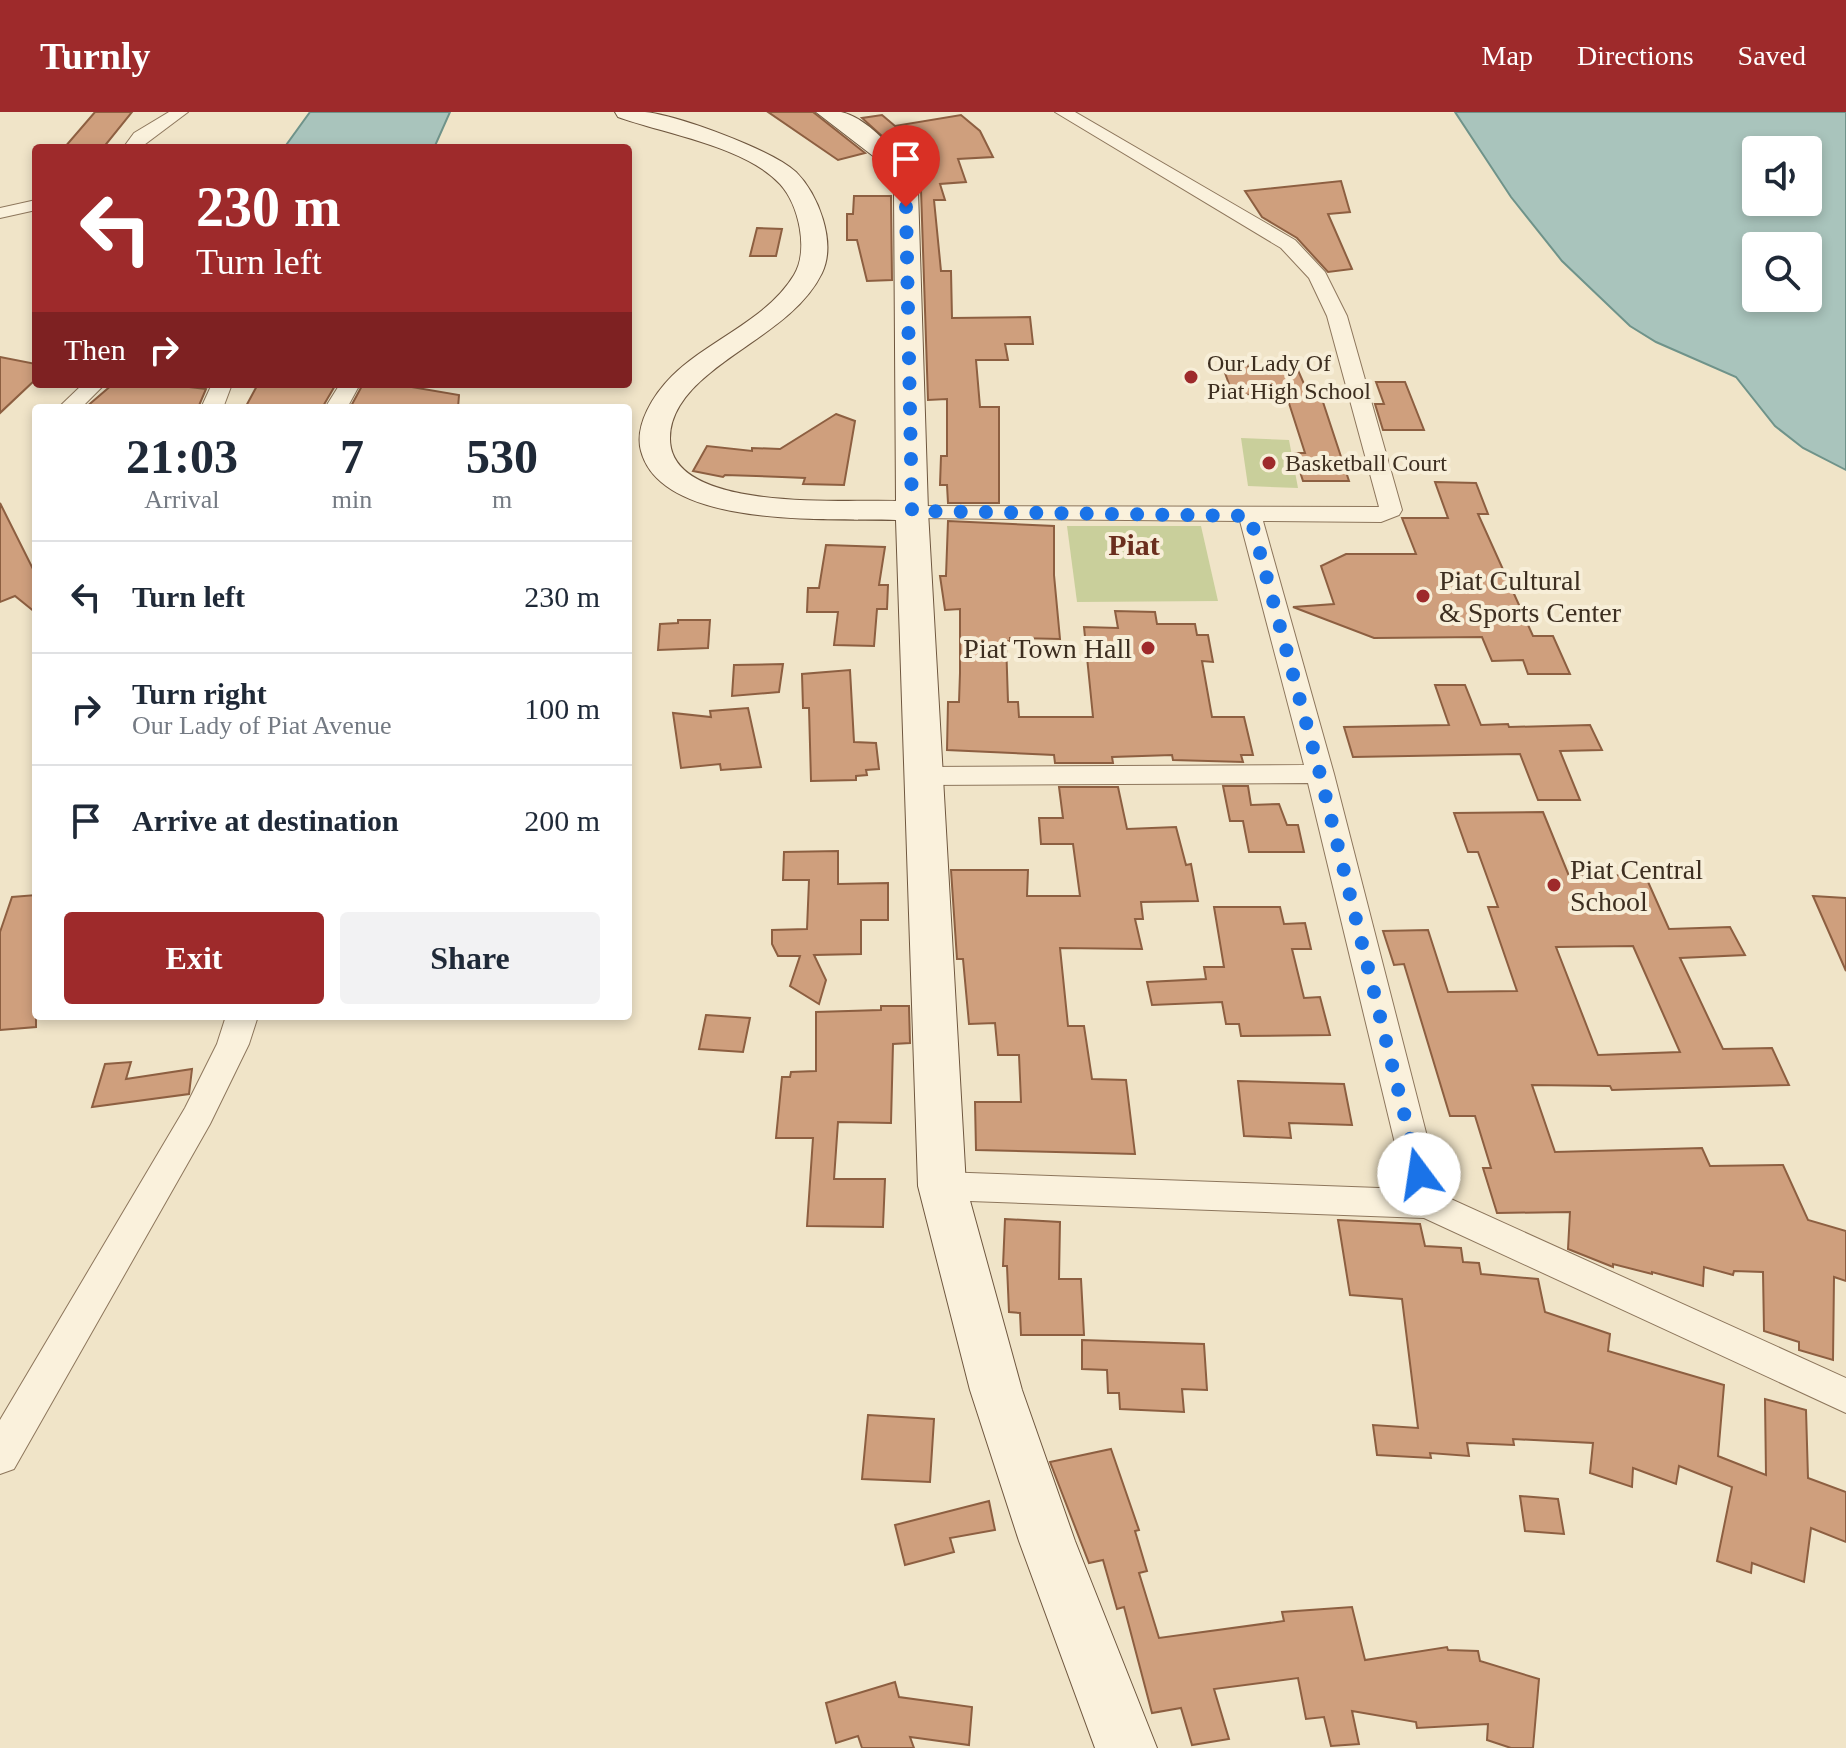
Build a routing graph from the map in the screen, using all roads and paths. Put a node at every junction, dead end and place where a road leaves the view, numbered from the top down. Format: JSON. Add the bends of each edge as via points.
{"nodes":[{"id":1,"x":180,"y":112,"type":"edge"},
{"id":2,"x":626,"y":112,"type":"edge"},
{"id":3,"x":827,"y":112,"type":"edge"},
{"id":4,"x":1063,"y":112,"type":"edge"},
{"id":5,"x":134,"y":144,"type":"edge"},
{"id":6,"x":32,"y":206,"type":"edge"},
{"id":7,"x":0,"y":213,"type":"edge"},
{"id":8,"x":91,"y":388,"type":"edge"},
{"id":9,"x":73,"y":404,"type":"edge"},
{"id":10,"x":912,"y":511,"type":"junction"},
{"id":11,"x":1250,"y":516,"type":"junction"},
{"id":12,"x":1320,"y":774,"type":"junction"},
{"id":13,"x":926,"y":776,"type":"junction"},
{"id":14,"x":241,"y":1020,"type":"edge"},
{"id":15,"x":942,"y":1186,"type":"junction"},
{"id":16,"x":1427,"y":1204,"type":"junction"},
{"id":17,"x":1846,"y":1396,"type":"edge"},
{"id":18,"x":0,"y":1456,"type":"edge"},
{"id":19,"x":1126,"y":1748,"type":"edge"}],
"edges":[{"from":1,"to":5,"type":"street"},
{"from":2,"to":10,"type":"street","via":[[755,156],[788,178],[815,235],[809,273],[781,304],[675,390],[654,433],[660,465],[686,488],[742,503]]},
{"from":3,"to":10,"type":"street","via":[[876,145],[902,173],[906,190]]},
{"from":4,"to":11,"type":"street","via":[[1288,244],[1318,276],[1337,316],[1391,510],[1381,515]]},
{"from":6,"to":7,"type":"street"},
{"from":8,"to":9,"type":"street"},
{"from":10,"to":11,"type":"street"},
{"from":10,"to":13,"type":"street"},
{"from":11,"to":12,"type":"street"},
{"from":12,"to":13,"type":"street"},
{"from":12,"to":16,"type":"street"},
{"from":13,"to":15,"type":"street"},
{"from":14,"to":18,"type":"street","via":[[198,1115]]},
{"from":15,"to":16,"type":"street"},
{"from":15,"to":19,"type":"street","via":[[996,1390]]},
{"from":16,"to":17,"type":"street"}]}
